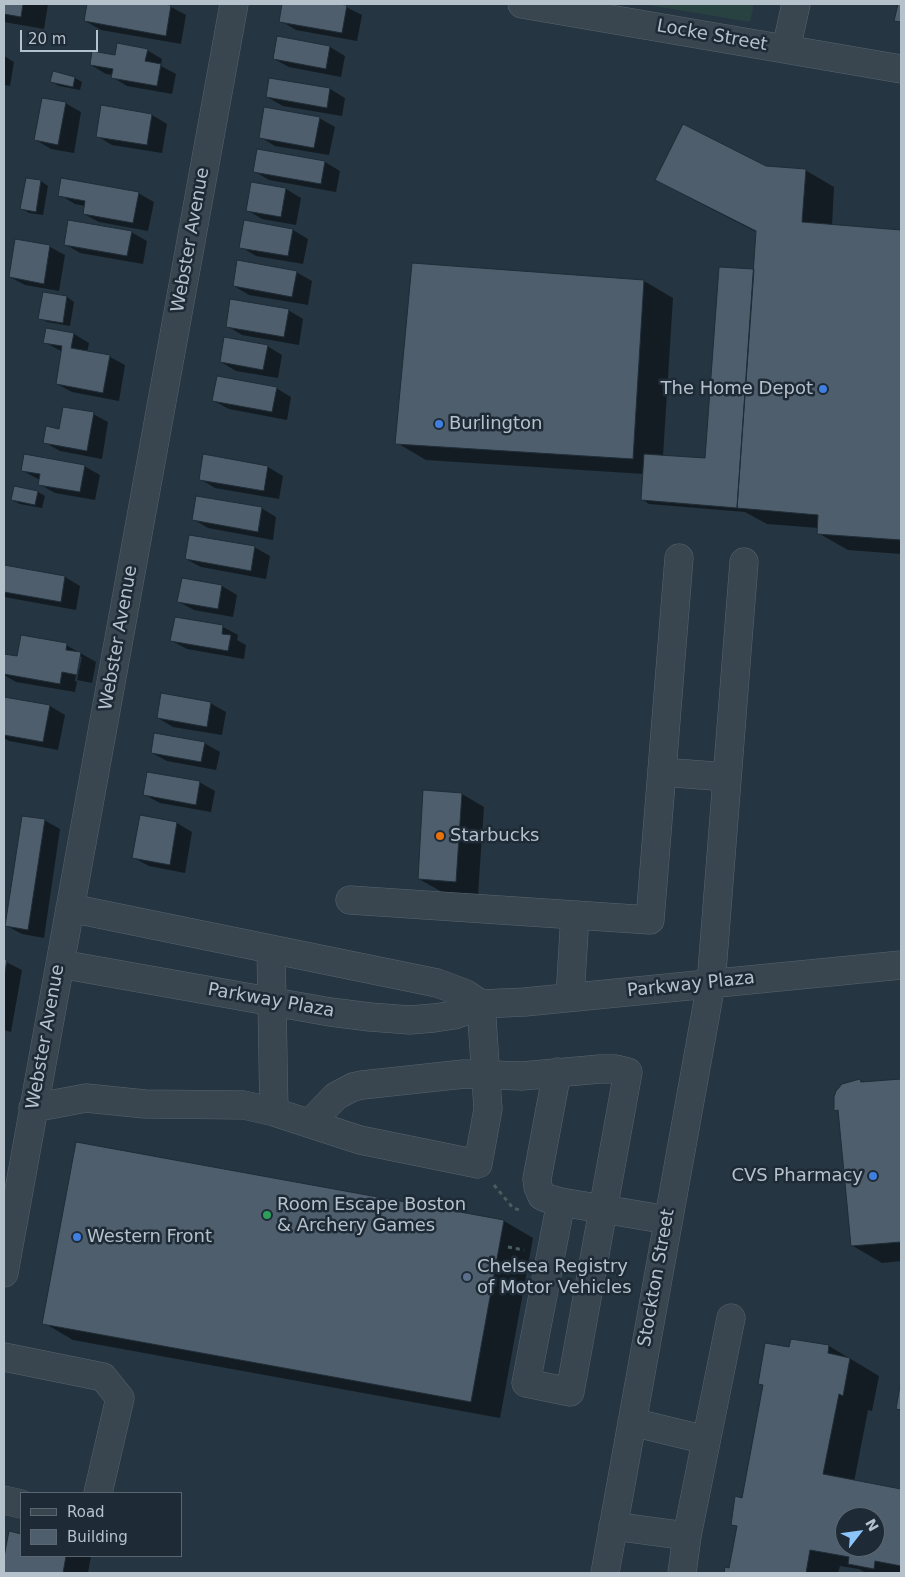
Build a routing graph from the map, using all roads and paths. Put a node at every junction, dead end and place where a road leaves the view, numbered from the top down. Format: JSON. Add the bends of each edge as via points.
{"nodes":[{"id":1,"x":234,"y":4,"type":"edge"},
{"id":2,"x":796,"y":4,"type":"edge"},
{"id":3,"x":532,"y":5,"type":"edge"},
{"id":4,"x":786,"y":49,"type":"junction"},
{"id":5,"x":901,"y":69,"type":"edge"},
{"id":6,"x":679,"y":558,"type":"dead end"},
{"id":7,"x":744,"y":562,"type":"dead end"},
{"id":8,"x":662,"y":772,"type":"junction"},
{"id":9,"x":727,"y":777,"type":"junction"},
{"id":10,"x":350,"y":900,"type":"dead end"},
{"id":11,"x":70,"y":908,"type":"junction"},
{"id":12,"x":575,"y":915,"type":"junction"},
{"id":13,"x":271,"y":949,"type":"junction"},
{"id":14,"x":60,"y":964,"type":"junction"},
{"id":15,"x":901,"y":965,"type":"edge"},
{"id":16,"x":710,"y":984,"type":"junction"},
{"id":17,"x":570,"y":997,"type":"junction"},
{"id":18,"x":272,"y":1002,"type":"junction"},
{"id":19,"x":481,"y":1004,"type":"junction"},
{"id":20,"x":556,"y":1072,"type":"junction"},
{"id":21,"x":486,"y":1075,"type":"junction"},
{"id":22,"x":34,"y":1108,"type":"junction"},
{"id":23,"x":274,"y":1112,"type":"junction"},
{"id":24,"x":310,"y":1123,"type":"junction"},
{"id":25,"x":478,"y":1164,"type":"junction"},
{"id":26,"x":4,"y":1171,"type":"edge"},
{"id":27,"x":18,"y":1197,"type":"junction"},
{"id":28,"x":561,"y":1202,"type":"junction"},
{"id":29,"x":603,"y":1209,"type":"junction"},
{"id":30,"x":521,"y":1212,"type":"dead end"},
{"id":31,"x":668,"y":1220,"type":"junction"},
{"id":32,"x":508,"y":1247,"type":"dead end"},
{"id":33,"x":525,"y":1250,"type":"dead end"},
{"id":34,"x":4,"y":1273,"type":"edge"},
{"id":35,"x":731,"y":1318,"type":"dead end"},
{"id":36,"x":4,"y":1356,"type":"edge"},
{"id":37,"x":632,"y":1422,"type":"junction"},
{"id":38,"x":706,"y":1440,"type":"junction"},
{"id":39,"x":98,"y":1492,"type":"edge"},
{"id":40,"x":4,"y":1500,"type":"edge"},
{"id":41,"x":20,"y":1504,"type":"edge"},
{"id":42,"x":613,"y":1526,"type":"junction"},
{"id":43,"x":687,"y":1536,"type":"junction"},
{"id":44,"x":604,"y":1573,"type":"edge"},
{"id":45,"x":682,"y":1573,"type":"edge"}],
"edges":[{"from":1,"to":11,"type":"street","name":"Webster Avenue"},
{"from":2,"to":4,"type":"street"},
{"from":3,"to":4,"type":"street","name":"Locke Street"},
{"from":4,"to":5,"type":"street","name":"Locke Street"},
{"from":6,"to":8,"type":"street"},
{"from":7,"to":9,"type":"street","name":"Stockton Street"},
{"from":8,"to":9,"type":"street"},
{"from":8,"to":12,"type":"street","via":[[650,920]]},
{"from":9,"to":16,"type":"street","name":"Stockton Street"},
{"from":10,"to":12,"type":"street"},
{"from":11,"to":13,"type":"street"},
{"from":11,"to":14,"type":"street","name":"Webster Avenue"},
{"from":12,"to":17,"type":"street"},
{"from":13,"to":18,"type":"street"},
{"from":13,"to":19,"type":"street","via":[[446,985]]},
{"from":14,"to":18,"type":"street","name":"Parkway Plaza"},
{"from":14,"to":22,"type":"street","name":"Webster Avenue"},
{"from":15,"to":16,"type":"street","name":"Parkway Plaza"},
{"from":16,"to":17,"type":"street","name":"Parkway Plaza"},
{"from":16,"to":31,"type":"street","name":"Stockton Street"},
{"from":17,"to":19,"type":"street","name":"Parkway Plaza"},
{"from":18,"to":19,"type":"street","name":"Parkway Plaza","via":[[410,1020],[454,1015]]},
{"from":18,"to":23,"type":"street"},
{"from":19,"to":21,"type":"street"},
{"from":20,"to":21,"type":"street","via":[[522,1076]]},
{"from":20,"to":28,"type":"street","via":[[537,1183],[542,1196]]},
{"from":20,"to":29,"type":"street","via":[[608,1069],[628,1072]]},
{"from":21,"to":24,"type":"street","via":[[450,1075],[353,1087],[336,1096]]},
{"from":21,"to":25,"type":"street","via":[[488,1109]]},
{"from":22,"to":23,"type":"street","via":[[86,1098],[144,1104],[244,1105]]},
{"from":22,"to":27,"type":"street","name":"Webster Avenue"},
{"from":23,"to":24,"type":"street"},
{"from":24,"to":25,"type":"street","via":[[360,1140]]},
{"from":25,"to":30,"type":"path","via":[[513,1208]]},
{"from":26,"to":27,"type":"street"},
{"from":27,"to":34,"type":"street","name":"Webster Avenue"},
{"from":28,"to":29,"type":"street"},
{"from":28,"to":29,"type":"street","via":[[526,1383],[570,1392]]},
{"from":29,"to":31,"type":"street"},
{"from":31,"to":37,"type":"street","name":"Stockton Street"},
{"from":32,"to":33,"type":"path"},
{"from":35,"to":38,"type":"street"},
{"from":36,"to":39,"type":"street","via":[[104,1377],[120,1398]]},
{"from":37,"to":38,"type":"street"},
{"from":37,"to":42,"type":"street","name":"Stockton Street"},
{"from":38,"to":43,"type":"street"},
{"from":40,"to":41,"type":"street"},
{"from":42,"to":43,"type":"street"},
{"from":42,"to":44,"type":"street","name":"Stockton Street"},
{"from":43,"to":45,"type":"street"}]}
